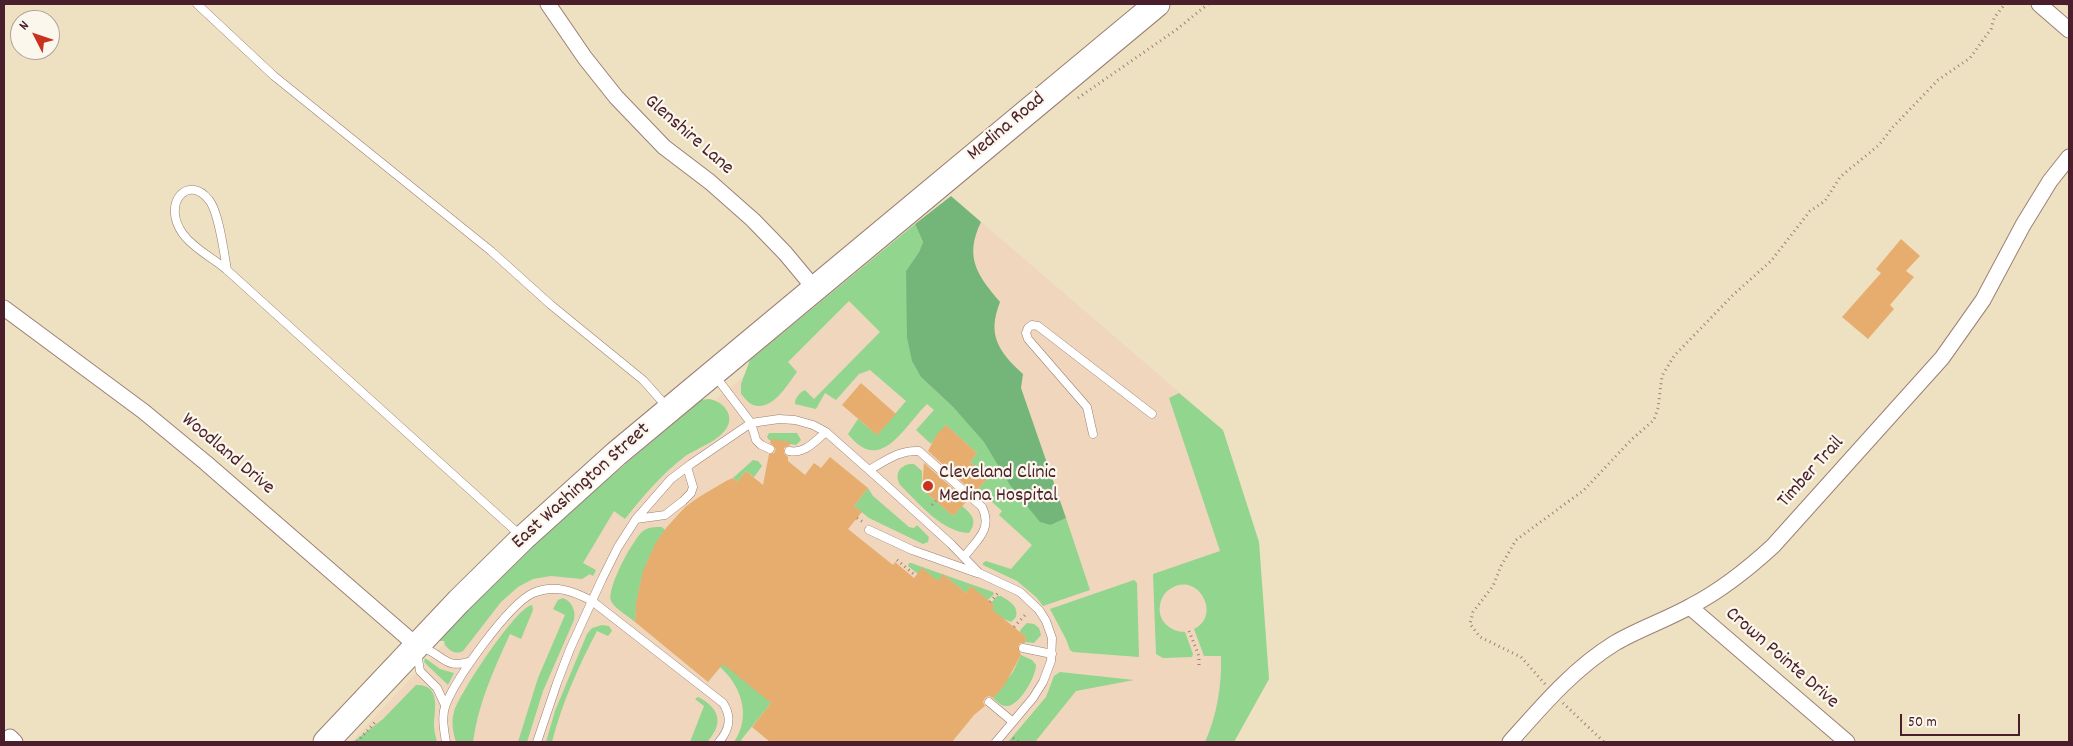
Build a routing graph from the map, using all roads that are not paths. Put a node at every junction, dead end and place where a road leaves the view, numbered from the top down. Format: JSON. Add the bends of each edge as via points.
{"nodes":[{"id":1,"x":197,"y":4,"type":"edge"},
{"id":2,"x":548,"y":4,"type":"edge"},
{"id":3,"x":1157,"y":4,"type":"edge"},
{"id":4,"x":2040,"y":4,"type":"edge"},
{"id":5,"x":2069,"y":30,"type":"edge"},
{"id":6,"x":2069,"y":156,"type":"edge"},
{"id":7,"x":858,"y":253,"type":"joint"},
{"id":8,"x":227,"y":270,"type":"junction"},
{"id":9,"x":814,"y":289,"type":"junction"},
{"id":10,"x":4,"y":308,"type":"edge"},
{"id":11,"x":713,"y":374,"type":"junction"},
{"id":12,"x":670,"y":409,"type":"junction"},
{"id":13,"x":1152,"y":414,"type":"dead end"},
{"id":14,"x":751,"y":423,"type":"junction"},
{"id":15,"x":826,"y":432,"type":"junction"},
{"id":16,"x":1092,"y":434,"type":"dead end"},
{"id":17,"x":770,"y":449,"type":"dead end"},
{"id":18,"x":789,"y":451,"type":"dead end"},
{"id":19,"x":687,"y":467,"type":"junction"},
{"id":20,"x":870,"y":470,"type":"junction"},
{"id":21,"x":636,"y":519,"type":"junction"},
{"id":22,"x":869,"y":530,"type":"dead end"},
{"id":23,"x":523,"y":538,"type":"junction"},
{"id":24,"x":964,"y":557,"type":"junction"},
{"id":25,"x":979,"y":573,"type":"junction"},
{"id":26,"x":592,"y":601,"type":"junction"},
{"id":27,"x":1690,"y":607,"type":"junction"},
{"id":28,"x":416,"y":645,"type":"junction"},
{"id":29,"x":1023,"y":648,"type":"dead end"},
{"id":30,"x":1052,"y":654,"type":"junction"},
{"id":31,"x":471,"y":661,"type":"junction"},
{"id":32,"x":989,"y":702,"type":"dead end"},
{"id":33,"x":445,"y":705,"type":"junction"},
{"id":34,"x":1013,"y":722,"type":"junction"},
{"id":35,"x":326,"y":742,"type":"edge"},
{"id":36,"x":446,"y":742,"type":"edge"},
{"id":37,"x":537,"y":742,"type":"edge"},
{"id":38,"x":719,"y":742,"type":"edge"},
{"id":39,"x":996,"y":742,"type":"edge"},
{"id":40,"x":1510,"y":742,"type":"edge"},
{"id":41,"x":1846,"y":742,"type":"edge"}],
"edges":[{"from":1,"to":12,"type":"lane","via":[[301,99],[491,251],[643,380]]},
{"from":2,"to":9,"type":"street","name":"Glenshire Lane","via":[[585,58],[629,112],[664,147],[753,220]]},
{"from":3,"to":7,"type":"highway","name":"Medina Road"},
{"from":4,"to":5,"type":"street"},
{"from":6,"to":27,"type":"street","name":"Timber Trail","via":[[2022,225],[1984,300],[1942,358],[1773,546],[1739,575]]},
{"from":7,"to":9,"type":"highway","name":"East Washington Street"},
{"from":8,"to":8,"type":"lane","via":[[195,246],[179,227],[174,212],[175,201],[184,191],[199,192],[214,209]]},
{"from":8,"to":23,"type":"lane"},
{"from":9,"to":11,"type":"highway","name":"East Washington Street"},
{"from":10,"to":28,"type":"street","name":"Woodland Drive","via":[[206,462]]},
{"from":11,"to":12,"type":"highway","name":"East Washington Street"},
{"from":11,"to":14,"type":"lane"},
{"from":12,"to":23,"type":"highway","name":"East Washington Street"},
{"from":13,"to":16,"type":"lane","via":[[1038,326],[1032,325],[1026,333],[1028,339],[1088,407]]},
{"from":14,"to":15,"type":"lane","via":[[795,420]]},
{"from":14,"to":17,"type":"lane","via":[[756,440]]},
{"from":14,"to":19,"type":"lane"},
{"from":15,"to":18,"type":"lane","via":[[806,449]]},
{"from":15,"to":20,"type":"lane"},
{"from":19,"to":21,"type":"lane"},
{"from":19,"to":21,"type":"lane","via":[[693,486],[691,493],[665,515]]},
{"from":20,"to":24,"type":"lane"},
{"from":20,"to":24,"type":"lane","via":[[907,451],[919,452],[982,507],[987,517],[986,528]]},
{"from":21,"to":26,"type":"lane","via":[[618,547]]},
{"from":22,"to":25,"type":"lane","via":[[912,550]]},
{"from":23,"to":28,"type":"highway","name":"East Washington Street"},
{"from":24,"to":25,"type":"lane"},
{"from":25,"to":30,"type":"lane","via":[[1014,589],[1036,605],[1052,638]]},
{"from":26,"to":31,"type":"lane","via":[[562,588],[533,593],[510,610]]},
{"from":26,"to":37,"type":"lane","via":[[556,683]]},
{"from":26,"to":38,"type":"lane","via":[[723,703],[729,720]]},
{"from":27,"to":40,"type":"street","name":"Timber Trail","via":[[1614,643],[1588,662],[1554,693]]},
{"from":27,"to":41,"type":"street","name":"Crown Pointe Drive"},
{"from":28,"to":31,"type":"lane","via":[[436,652],[450,664]]},
{"from":28,"to":33,"type":"lane","via":[[420,671],[437,688]]},
{"from":28,"to":35,"type":"highway","name":"East Washington Street"},
{"from":29,"to":30,"type":"lane"},
{"from":30,"to":34,"type":"lane","via":[[1043,682]]},
{"from":31,"to":33,"type":"lane"},
{"from":32,"to":34,"type":"lane"},
{"from":33,"to":36,"type":"lane","via":[[443,726]]},
{"from":34,"to":39,"type":"lane"}]}
